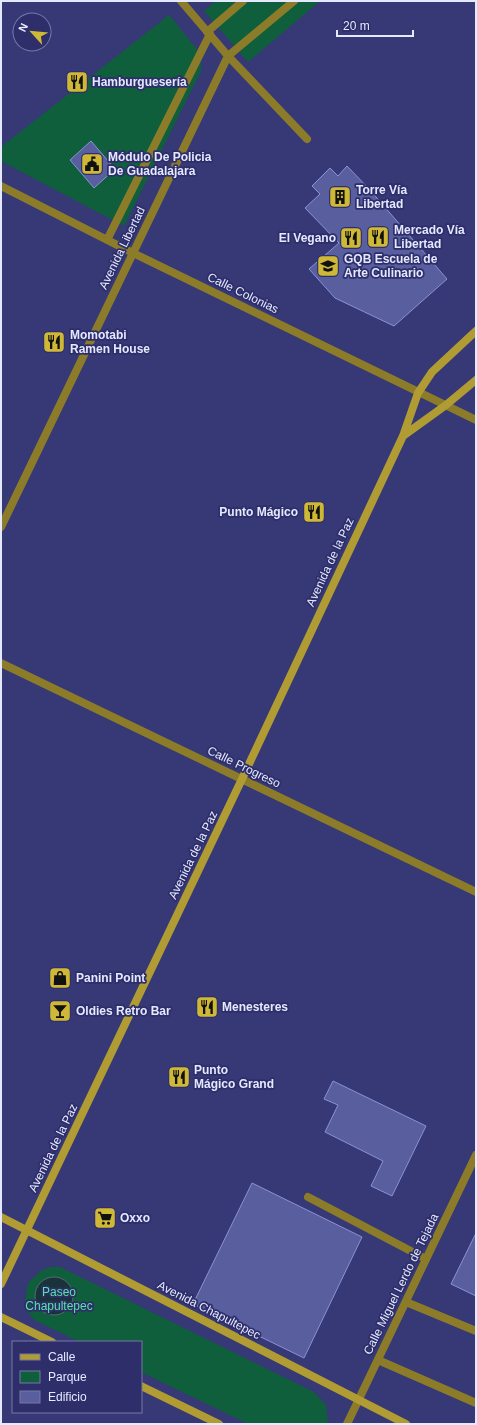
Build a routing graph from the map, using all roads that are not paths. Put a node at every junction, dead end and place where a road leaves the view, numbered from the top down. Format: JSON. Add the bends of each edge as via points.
{"nodes":[{"id":1,"x":181,"y":1,"type":"edge"},
{"id":2,"x":243,"y":1,"type":"edge"},
{"id":3,"x":294,"y":1,"type":"edge"},
{"id":4,"x":209,"y":33,"type":"junction"},
{"id":5,"x":228,"y":56,"type":"junction"},
{"id":6,"x":307,"y":139,"type":"dead end"},
{"id":7,"x":1,"y":186,"type":"edge"},
{"id":8,"x":107,"y":240,"type":"junction"},
{"id":9,"x":133,"y":253,"type":"junction"},
{"id":10,"x":476,"y":331,"type":"edge"},
{"id":11,"x":476,"y":380,"type":"edge"},
{"id":12,"x":418,"y":393,"type":"junction"},
{"id":13,"x":446,"y":405,"type":"junction"},
{"id":14,"x":476,"y":420,"type":"edge"},
{"id":15,"x":403,"y":436,"type":"junction"},
{"id":16,"x":1,"y":527,"type":"edge"},
{"id":17,"x":1,"y":663,"type":"edge"},
{"id":18,"x":242,"y":780,"type":"junction"},
{"id":19,"x":476,"y":892,"type":"edge"},
{"id":20,"x":476,"y":1155,"type":"edge"},
{"id":21,"x":308,"y":1197,"type":"dead end"},
{"id":22,"x":1,"y":1217,"type":"edge"},
{"id":23,"x":27,"y":1230,"type":"junction"},
{"id":24,"x":426,"y":1259,"type":"junction"},
{"id":25,"x":1,"y":1284,"type":"edge"},
{"id":26,"x":406,"y":1302,"type":"junction"},
{"id":27,"x":1,"y":1317,"type":"edge"},
{"id":28,"x":476,"y":1331,"type":"edge"},
{"id":29,"x":50,"y":1341,"type":"edge"},
{"id":30,"x":378,"y":1360,"type":"junction"},
{"id":31,"x":142,"y":1386,"type":"edge"},
{"id":32,"x":358,"y":1401,"type":"junction"},
{"id":33,"x":476,"y":1403,"type":"edge"},
{"id":34,"x":219,"y":1424,"type":"edge"},
{"id":35,"x":347,"y":1424,"type":"edge"},
{"id":36,"x":406,"y":1424,"type":"edge"}],
"edges":[{"from":1,"to":4,"type":"street"},
{"from":2,"to":4,"type":"street"},
{"from":3,"to":5,"type":"street","name":"Avenida Libertad"},
{"from":4,"to":5,"type":"street"},
{"from":4,"to":8,"type":"street"},
{"from":5,"to":6,"type":"street"},
{"from":5,"to":9,"type":"street","name":"Avenida Libertad"},
{"from":7,"to":8,"type":"street","name":"Calle Colonias"},
{"from":8,"to":9,"type":"street","name":"Calle Colonias"},
{"from":9,"to":12,"type":"street","name":"Calle Colonias"},
{"from":9,"to":16,"type":"street","name":"Avenida Libertad"},
{"from":10,"to":12,"type":"street","name":"Avenida de la Paz","via":[[432,372]]},
{"from":11,"to":13,"type":"street","name":"Avenida de la Paz"},
{"from":12,"to":13,"type":"street","name":"Calle Colonias"},
{"from":12,"to":15,"type":"street","name":"Avenida de la Paz"},
{"from":13,"to":14,"type":"street","name":"Calle Colonias"},
{"from":13,"to":15,"type":"street","name":"Avenida de la Paz"},
{"from":15,"to":18,"type":"street","name":"Avenida de la Paz"},
{"from":17,"to":18,"type":"street","name":"Calle Progreso"},
{"from":18,"to":19,"type":"street","name":"Calle Progreso"},
{"from":18,"to":23,"type":"street","name":"Avenida de la Paz"},
{"from":20,"to":24,"type":"street","name":"Calle Miguel Lerdo de Tejada"},
{"from":21,"to":24,"type":"street"},
{"from":22,"to":23,"type":"street","name":"Avenida Chapultepec"},
{"from":23,"to":25,"type":"street","name":"Avenida de la Paz"},
{"from":23,"to":32,"type":"street","name":"Avenida Chapultepec"},
{"from":24,"to":26,"type":"street","name":"Calle Miguel Lerdo de Tejada"},
{"from":26,"to":28,"type":"street"},
{"from":26,"to":30,"type":"street","name":"Calle Miguel Lerdo de Tejada"},
{"from":27,"to":29,"type":"street"},
{"from":30,"to":32,"type":"street","name":"Calle Miguel Lerdo de Tejada"},
{"from":30,"to":33,"type":"street"},
{"from":31,"to":34,"type":"street"},
{"from":32,"to":35,"type":"street","name":"Calle Miguel Lerdo de Tejada"},
{"from":32,"to":36,"type":"street","name":"Avenida Chapultepec"}]}
